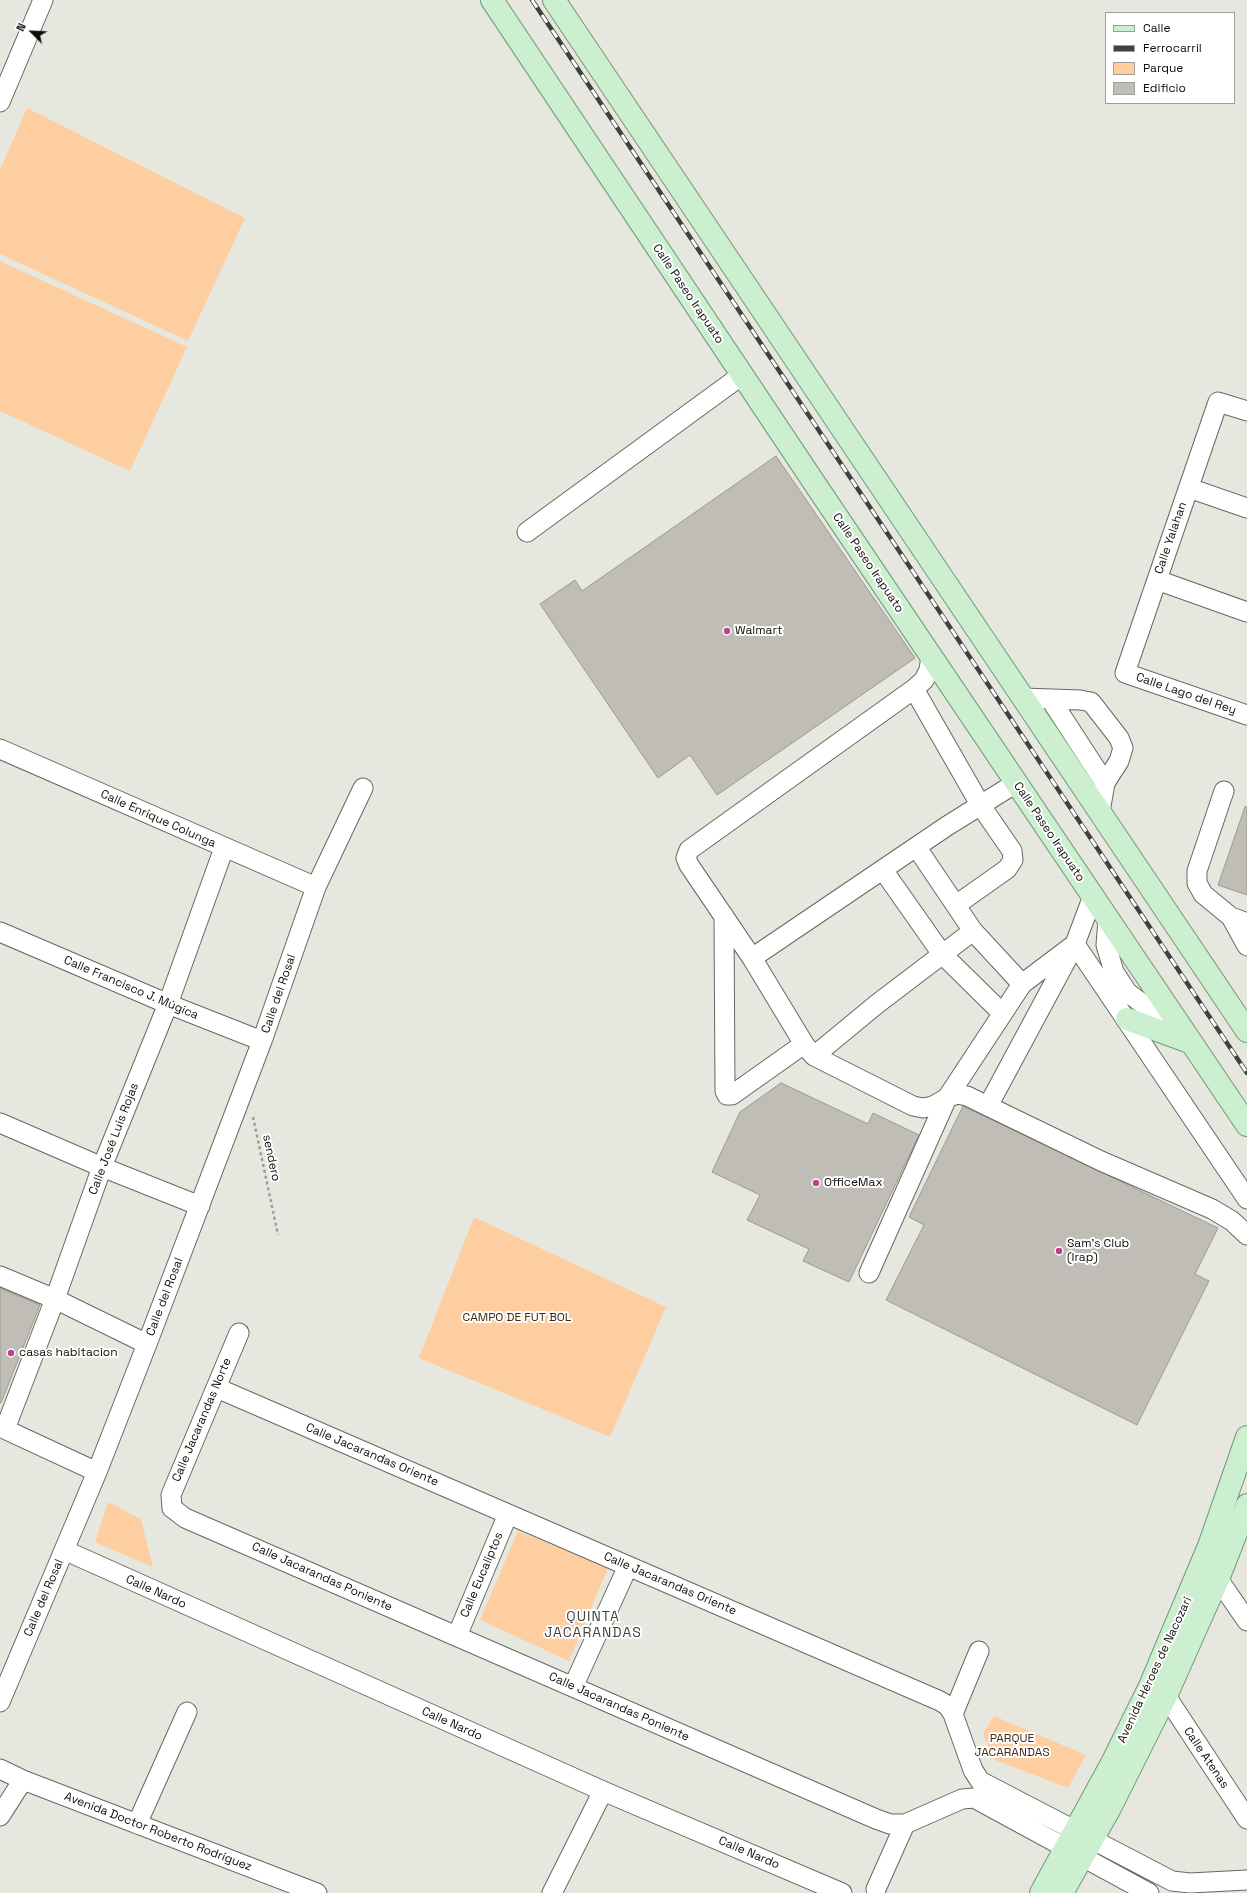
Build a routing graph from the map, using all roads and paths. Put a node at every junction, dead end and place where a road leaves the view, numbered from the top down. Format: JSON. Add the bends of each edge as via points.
{"nodes":[{"id":1,"x":43,"y":0,"type":"edge"},
{"id":2,"x":492,"y":0,"type":"edge"},
{"id":3,"x":554,"y":0,"type":"edge"},
{"id":4,"x":0,"y":102,"type":"edge"},
{"id":5,"x":742,"y":375,"type":"junction"},
{"id":6,"x":1247,"y":411,"type":"edge"},
{"id":7,"x":1188,"y":488,"type":"junction"},
{"id":8,"x":1247,"y":508,"type":"edge"},
{"id":9,"x":527,"y":532,"type":"dead end"},
{"id":10,"x":1157,"y":580,"type":"junction"},
{"id":11,"x":1247,"y":612,"type":"edge"},
{"id":12,"x":931,"y":657,"type":"junction"},
{"id":13,"x":1125,"y":673,"type":"joint"},
{"id":14,"x":914,"y":689,"type":"junction"},
{"id":15,"x":1023,"y":698,"type":"junction"},
{"id":16,"x":1051,"y":700,"type":"junction"},
{"id":17,"x":1247,"y":715,"type":"edge"},
{"id":18,"x":0,"y":749,"type":"edge"},
{"id":19,"x":1016,"y":783,"type":"junction"},
{"id":20,"x":1105,"y":783,"type":"junction"},
{"id":21,"x":363,"y":788,"type":"dead end"},
{"id":22,"x":1224,"y":791,"type":"dead end"},
{"id":23,"x":981,"y":806,"type":"junction"},
{"id":24,"x":1100,"y":812,"type":"junction"},
{"id":25,"x":224,"y":848,"type":"junction"},
{"id":26,"x":917,"y":848,"type":"junction"},
{"id":27,"x":883,"y":870,"type":"junction"},
{"id":28,"x":316,"y":887,"type":"junction"},
{"id":29,"x":1093,"y":896,"type":"junction"},
{"id":30,"x":956,"y":905,"type":"junction"},
{"id":31,"x":724,"y":916,"type":"junction"},
{"id":32,"x":1239,"y":920,"type":"edge"},
{"id":33,"x":973,"y":931,"type":"junction"},
{"id":34,"x":0,"y":932,"type":"edge"},
{"id":35,"x":1075,"y":944,"type":"junction"},
{"id":36,"x":1247,"y":946,"type":"edge"},
{"id":37,"x":942,"y":954,"type":"junction"},
{"id":38,"x":752,"y":958,"type":"junction"},
{"id":39,"x":1022,"y":984,"type":"junction"},
{"id":40,"x":168,"y":1004,"type":"junction"},
{"id":41,"x":1002,"y":1013,"type":"junction"},
{"id":42,"x":1127,"y":1019,"type":"junction"},
{"id":43,"x":1247,"y":1031,"type":"edge"},
{"id":44,"x":262,"y":1041,"type":"junction"},
{"id":45,"x":1192,"y":1043,"type":"junction"},
{"id":46,"x":809,"y":1050,"type":"junction"},
{"id":47,"x":947,"y":1098,"type":"junction"},
{"id":48,"x":988,"y":1106,"type":"junction"},
{"id":49,"x":252,"y":1115,"type":"dead end"},
{"id":50,"x":0,"y":1123,"type":"edge"},
{"id":51,"x":1247,"y":1125,"type":"edge"},
{"id":52,"x":102,"y":1168,"type":"junction"},
{"id":53,"x":1247,"y":1199,"type":"edge"},
{"id":54,"x":200,"y":1206,"type":"junction"},
{"id":55,"x":278,"y":1235,"type":"dead end"},
{"id":56,"x":1247,"y":1235,"type":"edge"},
{"id":57,"x":869,"y":1273,"type":"dead end"},
{"id":58,"x":0,"y":1276,"type":"edge"},
{"id":59,"x":55,"y":1299,"type":"junction"},
{"id":60,"x":239,"y":1333,"type":"dead end"},
{"id":61,"x":147,"y":1344,"type":"junction"},
{"id":62,"x":217,"y":1388,"type":"junction"},
{"id":63,"x":2,"y":1428,"type":"edge"},
{"id":64,"x":1247,"y":1437,"type":"edge"},
{"id":65,"x":97,"y":1472,"type":"junction"},
{"id":66,"x":1247,"y":1505,"type":"edge"},
{"id":67,"x":172,"y":1508,"type":"joint"},
{"id":68,"x":508,"y":1514,"type":"junction"},
{"id":69,"x":64,"y":1550,"type":"junction"},
{"id":70,"x":628,"y":1566,"type":"junction"},
{"id":71,"x":1218,"y":1579,"type":"junction"},
{"id":72,"x":1247,"y":1621,"type":"edge"},
{"id":73,"x":457,"y":1636,"type":"junction"},
{"id":74,"x":979,"y":1651,"type":"dead end"},
{"id":75,"x":573,"y":1687,"type":"junction"},
{"id":76,"x":1166,"y":1696,"type":"junction"},
{"id":77,"x":0,"y":1702,"type":"edge"},
{"id":78,"x":187,"y":1712,"type":"dead end"},
{"id":79,"x":953,"y":1714,"type":"junction"},
{"id":80,"x":0,"y":1769,"type":"edge"},
{"id":81,"x":23,"y":1780,"type":"junction"},
{"id":82,"x":603,"y":1791,"type":"junction"},
{"id":83,"x":0,"y":1816,"type":"edge"},
{"id":84,"x":1247,"y":1819,"type":"edge"},
{"id":85,"x":137,"y":1824,"type":"junction"},
{"id":86,"x":905,"y":1824,"type":"junction"},
{"id":87,"x":1079,"y":1843,"type":"junction"},
{"id":88,"x":1247,"y":1880,"type":"edge"},
{"id":89,"x":876,"y":1889,"type":"dead end"},
{"id":90,"x":317,"y":1893,"type":"edge"},
{"id":91,"x":552,"y":1893,"type":"edge"},
{"id":92,"x":842,"y":1893,"type":"edge"},
{"id":93,"x":1041,"y":1893,"type":"edge"},
{"id":94,"x":1062,"y":1893,"type":"edge"},
{"id":95,"x":1149,"y":1893,"type":"edge"}],
"edges":[{"from":1,"to":4,"type":"street"},
{"from":2,"to":5,"type":"main road","name":"Calle Paseo Irapuato"},
{"from":3,"to":15,"type":"main road"},
{"from":5,"to":9,"type":"street"},
{"from":5,"to":12,"type":"main road","name":"Calle Paseo Irapuato"},
{"from":6,"to":7,"type":"street","name":"Calle Yalahan","via":[[1218,402]]},
{"from":7,"to":8,"type":"street"},
{"from":7,"to":10,"type":"street","name":"Calle Yalahan"},
{"from":10,"to":11,"type":"street"},
{"from":10,"to":13,"type":"street","name":"Calle Yalahan"},
{"from":12,"to":14,"type":"street","via":[[926,675]]},
{"from":12,"to":19,"type":"main road","name":"Calle Paseo Irapuato"},
{"from":13,"to":17,"type":"street","name":"Calle Lago del Rey"},
{"from":14,"to":23,"type":"street"},
{"from":14,"to":31,"type":"street","via":[[689,850],[686,858],[689,865]]},
{"from":15,"to":16,"type":"street"},
{"from":15,"to":24,"type":"main road"},
{"from":16,"to":20,"type":"street"},
{"from":16,"to":20,"type":"street","via":[[1091,702],[1119,738],[1123,748],[1119,761]]},
{"from":18,"to":25,"type":"street","name":"Calle Enrique Colunga"},
{"from":19,"to":23,"type":"street"},
{"from":19,"to":29,"type":"main road","name":"Calle Paseo Irapuato"},
{"from":20,"to":24,"type":"street"},
{"from":21,"to":28,"type":"street","name":"Calle del Rosal"},
{"from":22,"to":32,"type":"street","via":[[1197,871],[1197,884],[1203,894]]},
{"from":23,"to":26,"type":"street"},
{"from":23,"to":30,"type":"street","via":[[1012,851],[1013,860],[1007,870]]},
{"from":24,"to":43,"type":"main road"},
{"from":25,"to":28,"type":"street","name":"Calle Enrique Colunga"},
{"from":25,"to":40,"type":"street","name":"Calle José Luis Rojas"},
{"from":26,"to":27,"type":"street"},
{"from":26,"to":30,"type":"street"},
{"from":27,"to":37,"type":"street"},
{"from":27,"to":38,"type":"street"},
{"from":28,"to":44,"type":"street","name":"Calle del Rosal"},
{"from":29,"to":35,"type":"street"},
{"from":29,"to":45,"type":"main road","name":"Calle Paseo Irapuato"},
{"from":30,"to":33,"type":"street"},
{"from":31,"to":38,"type":"street"},
{"from":31,"to":46,"type":"street","via":[[725,1092],[732,1095]]},
{"from":32,"to":36,"type":"street"},
{"from":33,"to":37,"type":"street"},
{"from":33,"to":39,"type":"street"},
{"from":34,"to":40,"type":"street","name":"Calle Francisco J. Múgica"},
{"from":35,"to":39,"type":"street"},
{"from":35,"to":42,"type":"street"},
{"from":35,"to":48,"type":"street"},
{"from":37,"to":41,"type":"street"},
{"from":37,"to":46,"type":"street","via":[[877,1004]]},
{"from":38,"to":46,"type":"street"},
{"from":39,"to":41,"type":"street"},
{"from":40,"to":44,"type":"street","name":"Calle Francisco J. Múgica"},
{"from":40,"to":52,"type":"street","name":"Calle José Luis Rojas"},
{"from":41,"to":47,"type":"street"},
{"from":42,"to":45,"type":"main road"},
{"from":42,"to":53,"type":"street"},
{"from":44,"to":54,"type":"street","name":"Calle del Rosal"},
{"from":45,"to":51,"type":"main road","name":"Calle Paseo Irapuato"},
{"from":46,"to":47,"type":"street","via":[[913,1106],[933,1106]]},
{"from":47,"to":48,"type":"street","via":[[957,1094]]},
{"from":47,"to":57,"type":"street"},
{"from":48,"to":56,"type":"street","via":[[1101,1162],[1212,1209],[1232,1221]]},
{"from":49,"to":55,"type":"path","name":"sendero"},
{"from":50,"to":52,"type":"street"},
{"from":52,"to":54,"type":"street"},
{"from":52,"to":59,"type":"street","name":"Calle José Luis Rojas"},
{"from":54,"to":61,"type":"street","name":"Calle del Rosal"},
{"from":58,"to":59,"type":"street"},
{"from":59,"to":61,"type":"street"},
{"from":59,"to":63,"type":"street","name":"Calle José Luis Rojas"},
{"from":60,"to":62,"type":"street","name":"Calle Jacarandas Norte"},
{"from":61,"to":65,"type":"street","name":"Calle del Rosal"},
{"from":62,"to":67,"type":"street","name":"Calle Jacarandas Norte","via":[[171,1495]]},
{"from":62,"to":68,"type":"street","name":"Calle Jacarandas Oriente"},
{"from":63,"to":65,"type":"street"},
{"from":64,"to":87,"type":"main road","name":"Avenida Héroes de Nacozari","via":[[1209,1546],[1176,1628],[1115,1756]]},
{"from":65,"to":69,"type":"street","name":"Calle del Rosal"},
{"from":66,"to":71,"type":"main road","name":"Avenida Héroes de Nacozari"},
{"from":67,"to":73,"type":"street","name":"Calle Jacarandas Poniente","via":[[185,1518]]},
{"from":68,"to":70,"type":"street","name":"Calle Jacarandas Oriente"},
{"from":68,"to":73,"type":"street","name":"Calle Eucaliptos"},
{"from":69,"to":77,"type":"street","name":"Calle del Rosal"},
{"from":69,"to":82,"type":"street","name":"Calle Nardo"},
{"from":70,"to":75,"type":"street"},
{"from":70,"to":79,"type":"street","name":"Calle Jacarandas Oriente","via":[[940,1701],[948,1706]]},
{"from":71,"to":72,"type":"street"},
{"from":71,"to":76,"type":"main road","name":"Avenida Héroes de Nacozari"},
{"from":73,"to":75,"type":"street","name":"Calle Jacarandas Poniente"},
{"from":74,"to":79,"type":"street"},
{"from":75,"to":86,"type":"street","name":"Calle Jacarandas Poniente","via":[[876,1819],[890,1824]]},
{"from":76,"to":84,"type":"street","name":"Calle Atenas"},
{"from":76,"to":87,"type":"main road","name":"Avenida Héroes de Nacozari","via":[[1110,1808]]},
{"from":78,"to":85,"type":"street"},
{"from":79,"to":87,"type":"street","name":"Calle Jacarandas Oriente","via":[[973,1770],[980,1781]]},
{"from":80,"to":81,"type":"street","name":"Avenida Doctor Roberto Rodríguez"},
{"from":81,"to":83,"type":"street"},
{"from":81,"to":85,"type":"street","name":"Avenida Doctor Roberto Rodríguez"},
{"from":82,"to":91,"type":"street"},
{"from":82,"to":92,"type":"street","name":"Calle Nardo"},
{"from":85,"to":90,"type":"street","name":"Avenida Doctor Roberto Rodríguez"},
{"from":86,"to":87,"type":"street","name":"Calle Jacarandas Poniente","via":[[962,1799],[974,1798]]},
{"from":86,"to":89,"type":"street"},
{"from":87,"to":88,"type":"street","via":[[1172,1881],[1190,1883]]},
{"from":87,"to":93,"type":"main road","name":"Avenida Héroes de Nacozari"},
{"from":87,"to":94,"type":"main road","name":"Avenida Héroes de Nacozari"},
{"from":87,"to":95,"type":"street"}]}
